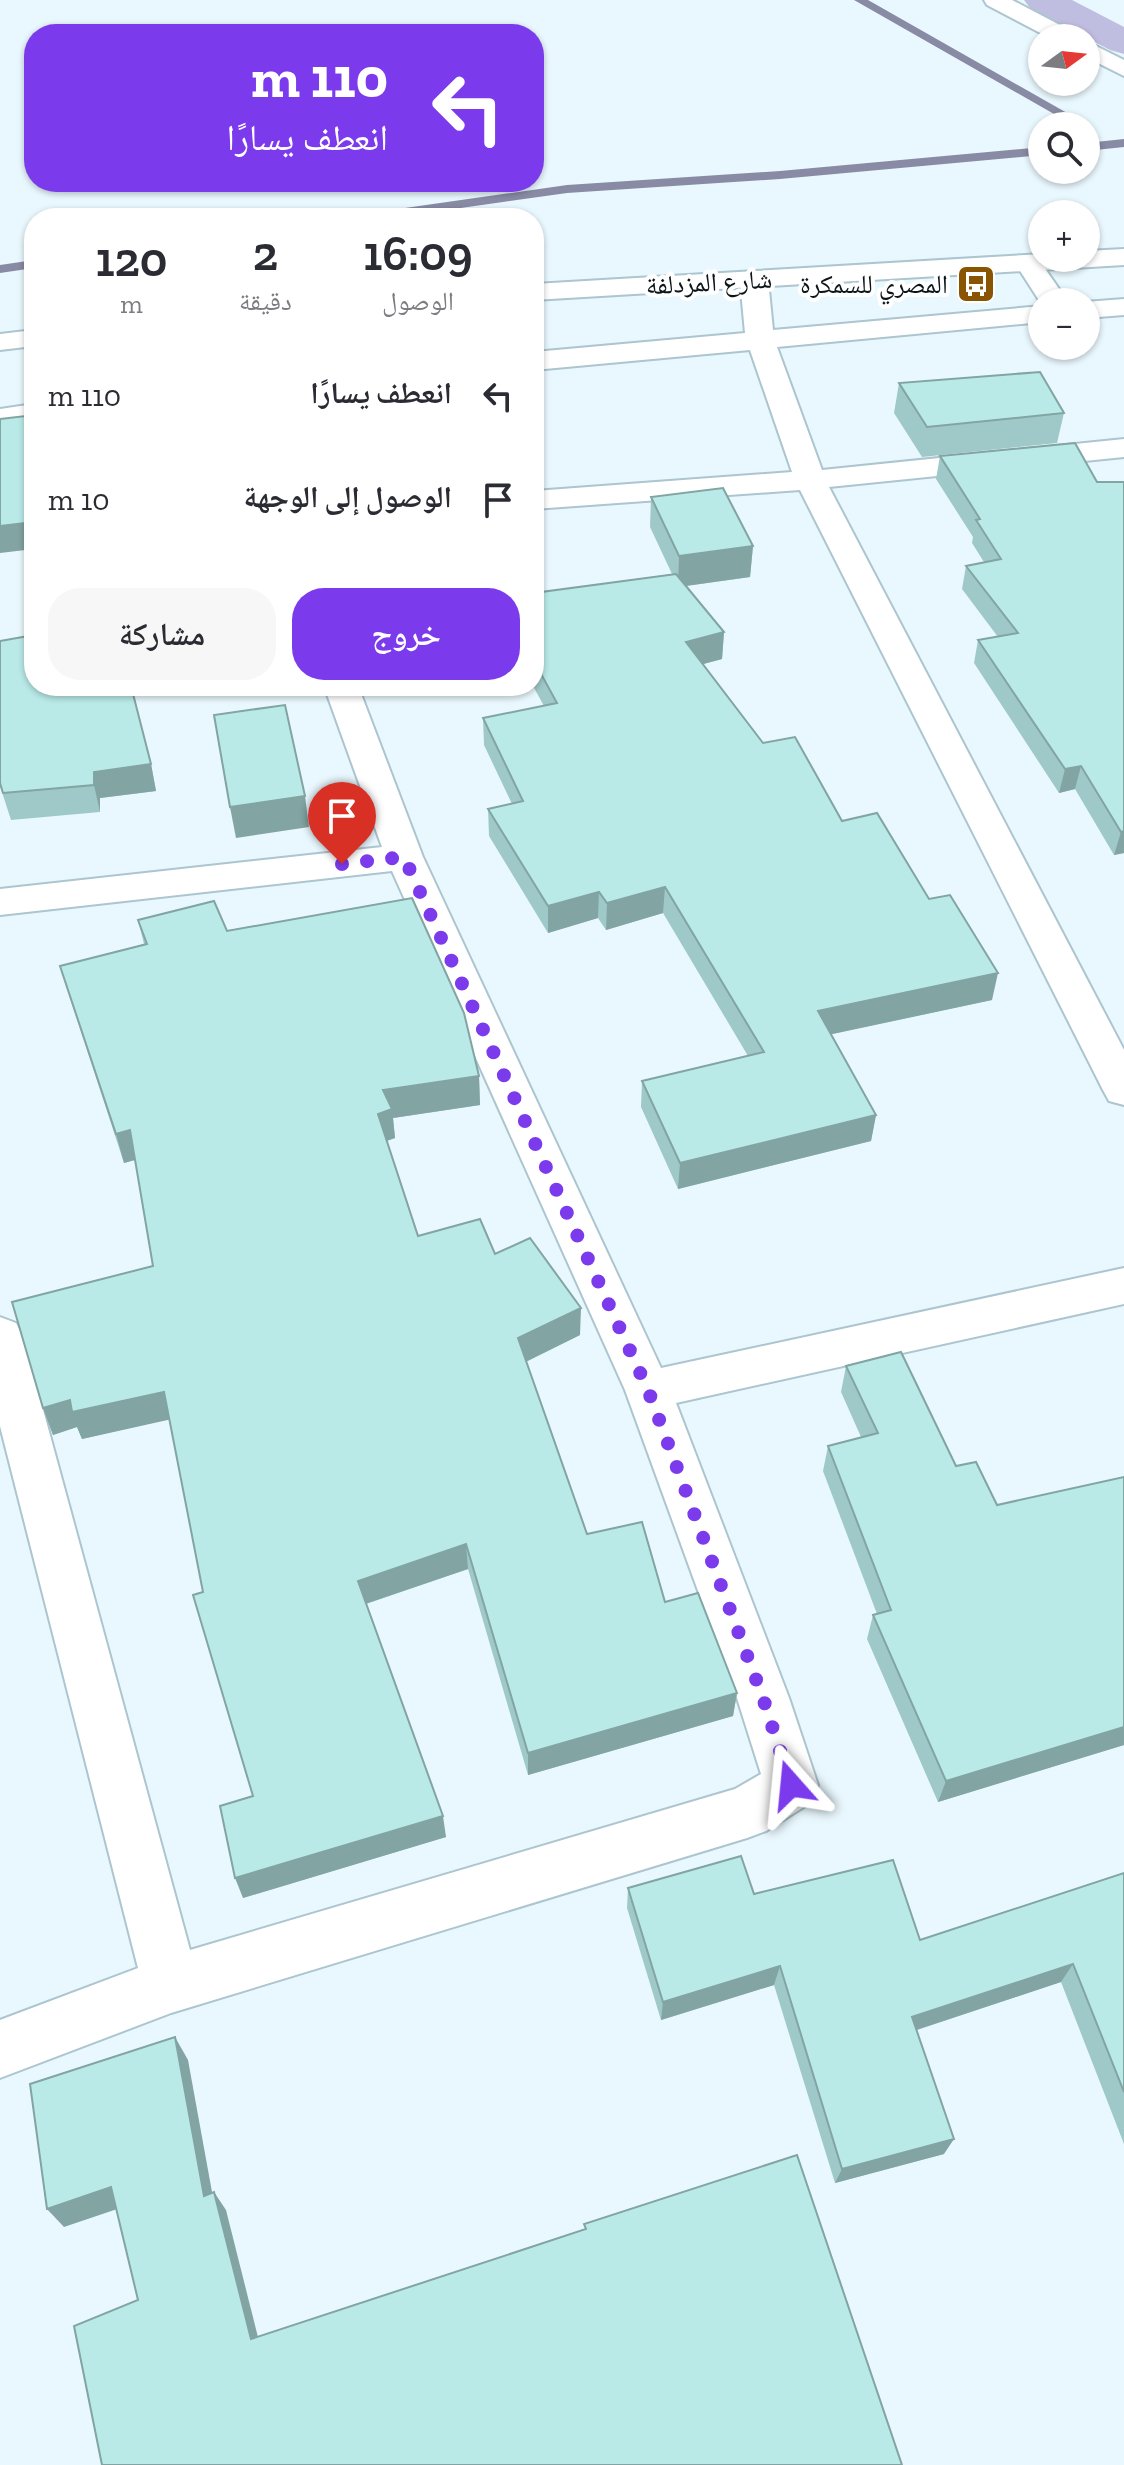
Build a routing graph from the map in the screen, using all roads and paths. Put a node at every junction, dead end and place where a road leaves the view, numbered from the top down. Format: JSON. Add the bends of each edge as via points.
{"nodes":[{"id":1,"x":995,"y":0,"type":"edge"},
{"id":2,"x":1040,"y":24,"type":"edge"},
{"id":3,"x":1100,"y":56,"type":"edge"},
{"id":4,"x":1124,"y":69,"type":"edge"},
{"id":5,"x":1124,"y":257,"type":"edge"},
{"id":6,"x":1100,"y":258,"type":"edge"},
{"id":7,"x":1028,"y":263,"type":"edge"},
{"id":8,"x":754,"y":280,"type":"junction"},
{"id":9,"x":544,"y":291,"type":"edge"},
{"id":10,"x":1124,"y":307,"type":"edge"},
{"id":11,"x":1100,"y":309,"type":"edge"},
{"id":12,"x":1028,"y":315,"type":"edge"},
{"id":13,"x":24,"y":339,"type":"edge"},
{"id":14,"x":760,"y":339,"type":"junction"},
{"id":15,"x":0,"y":342,"type":"edge"},
{"id":16,"x":544,"y":360,"type":"edge"},
{"id":17,"x":24,"y":414,"type":"edge"},
{"id":18,"x":0,"y":418,"type":"edge"},
{"id":19,"x":1124,"y":448,"type":"edge"},
{"id":20,"x":810,"y":480,"type":"junction"},
{"id":21,"x":544,"y":499,"type":"edge"},
{"id":22,"x":345,"y":696,"type":"edge"},
{"id":23,"x":404,"y":857,"type":"junction"},
{"id":24,"x":0,"y":902,"type":"edge"},
{"id":25,"x":1124,"y":1090,"type":"edge"},
{"id":26,"x":1124,"y":1286,"type":"edge"},
{"id":27,"x":0,"y":1336,"type":"edge"},
{"id":28,"x":648,"y":1390,"type":"junction"},
{"id":29,"x":15,"y":1443,"type":"edge"},
{"id":30,"x":171,"y":1984,"type":"junction"},
{"id":31,"x":0,"y":2049,"type":"edge"}],
"edges":[{"from":1,"to":2,"type":"street"},
{"from":3,"to":4,"type":"street"},
{"from":5,"to":6,"type":"street","name":"شارع المزدلفة"},
{"from":7,"to":8,"type":"street","name":"شارع المزدلفة"},
{"from":8,"to":9,"type":"street","name":"شارع المزدلفة"},
{"from":8,"to":14,"type":"street"},
{"from":10,"to":11,"type":"street"},
{"from":12,"to":14,"type":"street"},
{"from":13,"to":15,"type":"street"},
{"from":14,"to":16,"type":"street"},
{"from":14,"to":20,"type":"street"},
{"from":17,"to":18,"type":"street"},
{"from":19,"to":20,"type":"street"},
{"from":20,"to":21,"type":"street"},
{"from":20,"to":25,"type":"street"},
{"from":22,"to":23,"type":"street"},
{"from":23,"to":24,"type":"street"},
{"from":23,"to":28,"type":"street"},
{"from":26,"to":28,"type":"street"},
{"from":27,"to":29,"type":"street"},
{"from":28,"to":30,"type":"street","via":[[791,1785],[747,1812]]},
{"from":29,"to":30,"type":"street"},
{"from":30,"to":31,"type":"street"}]}
